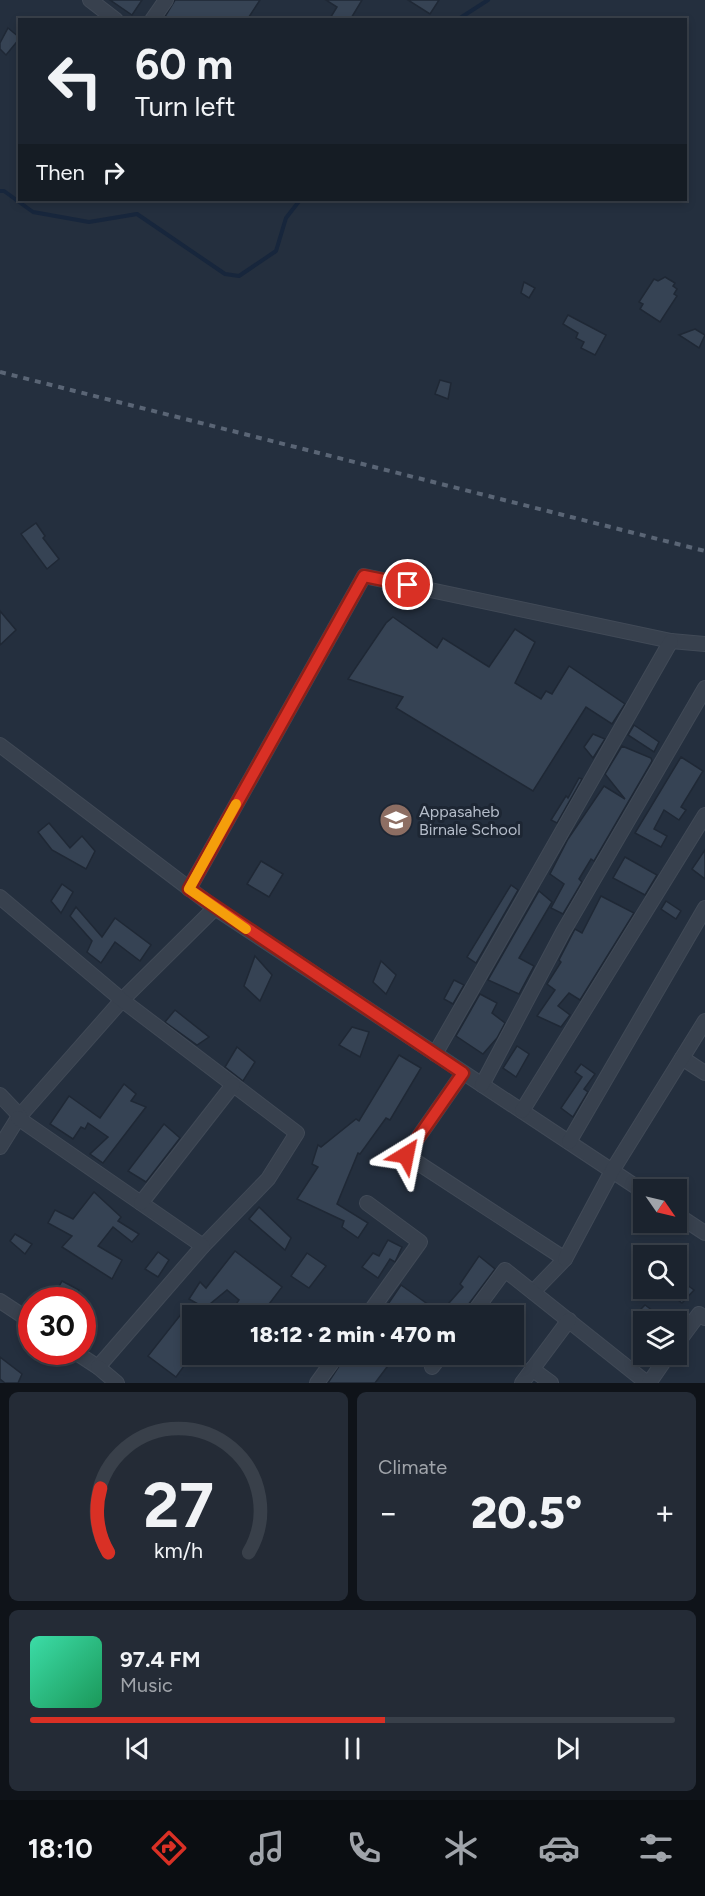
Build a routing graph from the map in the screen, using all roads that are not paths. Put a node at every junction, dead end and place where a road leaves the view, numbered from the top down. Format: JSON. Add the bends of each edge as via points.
{"nodes":[{"id":1,"x":90,"y":0,"type":"edge"},
{"id":2,"x":165,"y":0,"type":"edge"},
{"id":3,"x":113,"y":18,"type":"edge"},
{"id":4,"x":153,"y":18,"type":"edge"},
{"id":5,"x":671,"y":641,"type":"junction"},
{"id":6,"x":705,"y":644,"type":"edge"},
{"id":7,"x":705,"y":688,"type":"edge"},
{"id":8,"x":0,"y":745,"type":"edge"},
{"id":9,"x":705,"y":815,"type":"edge"},
{"id":10,"x":189,"y":889,"type":"junction"},
{"id":11,"x":0,"y":897,"type":"edge"},
{"id":12,"x":215,"y":908,"type":"junction"},
{"id":13,"x":705,"y":908,"type":"edge"},
{"id":14,"x":122,"y":1000,"type":"junction"},
{"id":15,"x":705,"y":1021,"type":"edge"},
{"id":16,"x":435,"y":1054,"type":"junction"},
{"id":17,"x":682,"y":1058,"type":"junction"},
{"id":18,"x":463,"y":1073,"type":"junction"},
{"id":19,"x":705,"y":1073,"type":"edge"},
{"id":20,"x":233,"y":1085,"type":"junction"},
{"id":21,"x":482,"y":1085,"type":"junction"},
{"id":22,"x":0,"y":1095,"type":"edge"},
{"id":23,"x":522,"y":1111,"type":"junction"},
{"id":24,"x":19,"y":1117,"type":"junction"},
{"id":25,"x":568,"y":1142,"type":"junction"},
{"id":26,"x":0,"y":1147,"type":"edge"},
{"id":27,"x":612,"y":1171,"type":"junction"},
{"id":28,"x":633,"y":1185,"type":"edge"},
{"id":29,"x":141,"y":1203,"type":"junction"},
{"id":30,"x":366,"y":1203,"type":"dead end"},
{"id":31,"x":687,"y":1221,"type":"edge"},
{"id":32,"x":705,"y":1233,"type":"edge"},
{"id":33,"x":203,"y":1246,"type":"junction"},
{"id":34,"x":565,"y":1259,"type":"junction"},
{"id":35,"x":533,"y":1292,"type":"junction"},
{"id":36,"x":0,"y":1301,"type":"edge"},
{"id":37,"x":375,"y":1305,"type":"edge"},
{"id":38,"x":479,"y":1305,"type":"edge"},
{"id":39,"x":18,"y":1313,"type":"edge"},
{"id":40,"x":705,"y":1318,"type":"edge"},
{"id":41,"x":569,"y":1320,"type":"junction"},
{"id":42,"x":687,"y":1330,"type":"edge"},
{"id":43,"x":95,"y":1365,"type":"edge"},
{"id":44,"x":330,"y":1365,"type":"edge"},
{"id":45,"x":661,"y":1365,"type":"edge"},
{"id":46,"x":98,"y":1367,"type":"junction"},
{"id":47,"x":532,"y":1369,"type":"junction"},
{"id":48,"x":117,"y":1383,"type":"edge"},
{"id":49,"x":317,"y":1383,"type":"edge"},
{"id":50,"x":522,"y":1383,"type":"edge"},
{"id":51,"x":551,"y":1383,"type":"edge"},
{"id":52,"x":648,"y":1383,"type":"edge"}],
"edges":[{"from":1,"to":3,"type":"street"},
{"from":2,"to":4,"type":"street"},
{"from":5,"to":6,"type":"street"},
{"from":5,"to":10,"type":"street","via":[[364,576]]},
{"from":5,"to":16,"type":"street"},
{"from":7,"to":21,"type":"street","via":[[563,932]]},
{"from":8,"to":10,"type":"street"},
{"from":9,"to":23,"type":"street"},
{"from":10,"to":12,"type":"street"},
{"from":11,"to":14,"type":"street"},
{"from":12,"to":14,"type":"street"},
{"from":12,"to":16,"type":"street"},
{"from":13,"to":25,"type":"street"},
{"from":14,"to":20,"type":"street"},
{"from":14,"to":24,"type":"street"},
{"from":15,"to":17,"type":"street"},
{"from":16,"to":18,"type":"street"},
{"from":17,"to":19,"type":"street"},
{"from":17,"to":27,"type":"street"},
{"from":18,"to":21,"type":"street"},
{"from":18,"to":34,"type":"street","via":[[406,1155]]},
{"from":20,"to":29,"type":"street"},
{"from":20,"to":33,"type":"street","via":[[297,1133],[268,1179]]},
{"from":21,"to":23,"type":"street"},
{"from":22,"to":24,"type":"street"},
{"from":23,"to":25,"type":"street"},
{"from":24,"to":26,"type":"street"},
{"from":24,"to":29,"type":"street"},
{"from":25,"to":27,"type":"street"},
{"from":27,"to":28,"type":"street"},
{"from":27,"to":34,"type":"street"},
{"from":29,"to":33,"type":"street"},
{"from":30,"to":37,"type":"street","via":[[420,1242]]},
{"from":31,"to":32,"type":"street"},
{"from":33,"to":46,"type":"street"},
{"from":34,"to":35,"type":"street"},
{"from":35,"to":38,"type":"street","via":[[505,1270]]},
{"from":35,"to":41,"type":"street"},
{"from":36,"to":39,"type":"street"},
{"from":40,"to":42,"type":"street","via":[[699,1314]]},
{"from":41,"to":47,"type":"street"},
{"from":41,"to":52,"type":"street"},
{"from":43,"to":46,"type":"street"},
{"from":44,"to":49,"type":"street"},
{"from":45,"to":52,"type":"street"},
{"from":46,"to":48,"type":"street"},
{"from":47,"to":50,"type":"street"},
{"from":47,"to":51,"type":"street"}]}
